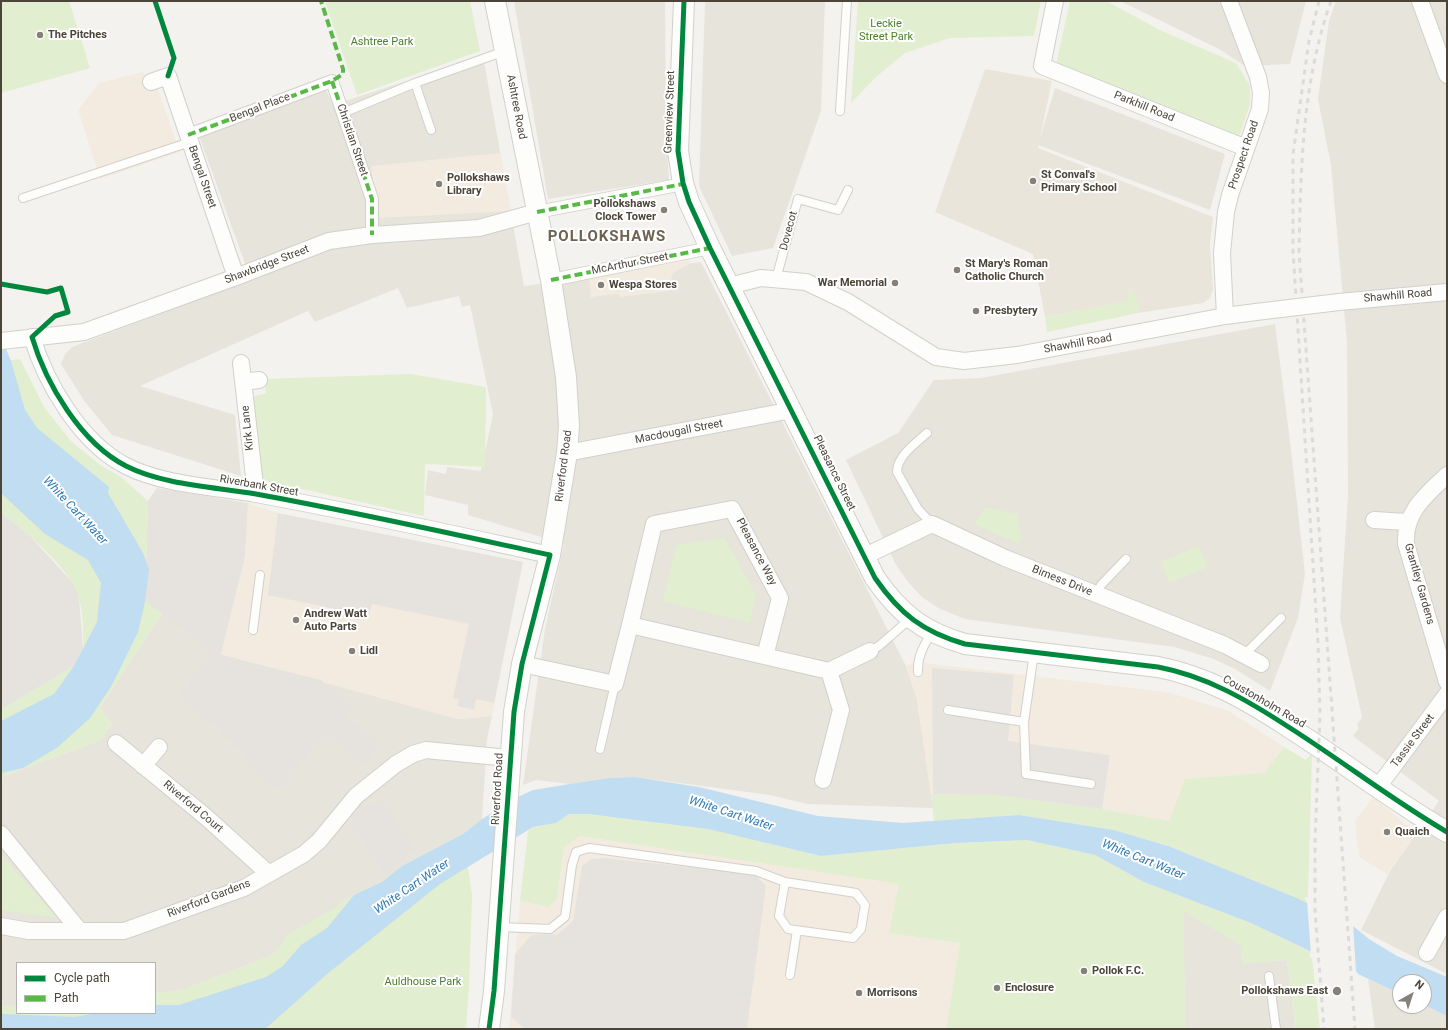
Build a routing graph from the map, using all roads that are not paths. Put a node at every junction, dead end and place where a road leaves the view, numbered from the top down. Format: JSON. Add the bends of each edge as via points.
{"nodes":[{"id":1,"x":495,"y":1,"type":"edge"},
{"id":2,"x":684,"y":1,"type":"edge"},
{"id":3,"x":847,"y":1,"type":"edge"},
{"id":4,"x":1056,"y":1,"type":"edge"},
{"id":5,"x":1229,"y":1,"type":"edge"},
{"id":6,"x":1420,"y":1,"type":"edge"},
{"id":7,"x":505,"y":52,"type":"junction"},
{"id":8,"x":1447,"y":75,"type":"edge"},
{"id":9,"x":332,"y":81,"type":"joint"},
{"id":10,"x":151,"y":82,"type":"dead end"},
{"id":11,"x":415,"y":84,"type":"junction"},
{"id":12,"x":840,"y":111,"type":"dead end"},
{"id":13,"x":343,"y":113,"type":"junction"},
{"id":14,"x":431,"y":130,"type":"dead end"},
{"id":15,"x":189,"y":139,"type":"junction"},
{"id":16,"x":1246,"y":148,"type":"junction"},
{"id":17,"x":683,"y":184,"type":"junction"},
{"id":18,"x":848,"y":190,"type":"dead end"},
{"id":19,"x":23,"y":198,"type":"dead end"},
{"id":20,"x":537,"y":212,"type":"junction"},
{"id":21,"x":372,"y":235,"type":"junction"},
{"id":22,"x":710,"y":248,"type":"junction"},
{"id":23,"x":236,"y":277,"type":"junction"},
{"id":24,"x":776,"y":279,"type":"junction"},
{"id":25,"x":551,"y":280,"type":"junction"},
{"id":26,"x":729,"y":286,"type":"junction"},
{"id":27,"x":1447,"y":292,"type":"edge"},
{"id":28,"x":1225,"y":316,"type":"junction"},
{"id":29,"x":32,"y":337,"type":"junction"},
{"id":30,"x":4,"y":340,"type":"edge"},
{"id":31,"x":241,"y":363,"type":"dead end"},
{"id":32,"x":259,"y":380,"type":"dead end"},
{"id":33,"x":243,"y":382,"type":"junction"},
{"id":34,"x":792,"y":410,"type":"junction"},
{"id":35,"x":927,"y":433,"type":"dead end"},
{"id":36,"x":567,"y":454,"type":"junction"},
{"id":37,"x":1447,"y":475,"type":"edge"},
{"id":38,"x":256,"y":494,"type":"junction"},
{"id":39,"x":1374,"y":520,"type":"dead end"},
{"id":40,"x":1407,"y":522,"type":"junction"},
{"id":41,"x":932,"y":524,"type":"junction"},
{"id":42,"x":550,"y":555,"type":"junction"},
{"id":43,"x":865,"y":556,"type":"junction"},
{"id":44,"x":1126,"y":559,"type":"dead end"},
{"id":45,"x":260,"y":575,"type":"dead end"},
{"id":46,"x":1097,"y":595,"type":"junction"},
{"id":47,"x":1281,"y":618,"type":"dead end"},
{"id":48,"x":910,"y":619,"type":"junction"},
{"id":49,"x":630,"y":625,"type":"junction"},
{"id":50,"x":253,"y":630,"type":"dead end"},
{"id":51,"x":932,"y":632,"type":"junction"},
{"id":52,"x":952,"y":640,"type":"joint"},
{"id":53,"x":870,"y":651,"type":"joint"},
{"id":54,"x":1034,"y":653,"type":"junction"},
{"id":55,"x":1244,"y":655,"type":"junction"},
{"id":56,"x":765,"y":656,"type":"junction"},
{"id":57,"x":522,"y":664,"type":"junction"},
{"id":58,"x":1261,"y":664,"type":"dead end"},
{"id":59,"x":829,"y":671,"type":"junction"},
{"id":60,"x":918,"y":672,"type":"dead end"},
{"id":61,"x":1447,"y":682,"type":"edge"},
{"id":62,"x":615,"y":684,"type":"junction"},
{"id":63,"x":1447,"y":694,"type":"edge"},
{"id":64,"x":948,"y":710,"type":"dead end"},
{"id":65,"x":1024,"y":722,"type":"junction"},
{"id":66,"x":116,"y":743,"type":"dead end"},
{"id":67,"x":159,"y":747,"type":"dead end"},
{"id":68,"x":600,"y":749,"type":"dead end"},
{"id":69,"x":509,"y":758,"type":"junction"},
{"id":70,"x":144,"y":766,"type":"junction"},
{"id":71,"x":823,"y":780,"type":"dead end"},
{"id":72,"x":1091,"y":784,"type":"dead end"},
{"id":73,"x":1378,"y":787,"type":"junction"},
{"id":74,"x":1447,"y":832,"type":"edge"},
{"id":75,"x":1,"y":834,"type":"edge"},
{"id":76,"x":268,"y":873,"type":"junction"},
{"id":77,"x":785,"y":882,"type":"junction"},
{"id":78,"x":1447,"y":917,"type":"edge"},
{"id":79,"x":1,"y":926,"type":"edge"},
{"id":80,"x":498,"y":927,"type":"junction"},
{"id":81,"x":79,"y":930,"type":"junction"},
{"id":82,"x":797,"y":930,"type":"junction"},
{"id":83,"x":1427,"y":953,"type":"dead end"},
{"id":84,"x":790,"y":975,"type":"dead end"},
{"id":85,"x":1269,"y":976,"type":"dead end"},
{"id":86,"x":489,"y":1029,"type":"edge"},
{"id":87,"x":1276,"y":1029,"type":"edge"}],
"edges":[{"from":1,"to":7,"type":"street","name":"Ashtree Road"},
{"from":2,"to":17,"type":"street","name":"Greenview Street","via":[[678,151]]},
{"from":3,"to":12,"type":"lane"},
{"from":4,"to":16,"type":"street","name":"Parkhill Road","via":[[1042,66]]},
{"from":5,"to":16,"type":"street","name":"Prospect Road","via":[[1258,77],[1261,93],[1260,109]]},
{"from":6,"to":8,"type":"street"},
{"from":7,"to":11,"type":"lane"},
{"from":7,"to":20,"type":"street","name":"Ashtree Road"},
{"from":9,"to":13,"type":"street","name":"Christian Street"},
{"from":9,"to":15,"type":"street","name":"Bengal Place"},
{"from":10,"to":15,"type":"street","name":"Bengal Street","via":[[168,76]]},
{"from":11,"to":13,"type":"lane"},
{"from":11,"to":14,"type":"lane"},
{"from":13,"to":21,"type":"street","name":"Christian Street","via":[[372,198]]},
{"from":15,"to":19,"type":"lane"},
{"from":15,"to":23,"type":"street","name":"Bengal Street"},
{"from":16,"to":28,"type":"street","name":"Prospect Road","via":[[1230,195],[1224,234],[1222,253]]},
{"from":17,"to":20,"type":"street"},
{"from":17,"to":22,"type":"street","name":"Greenview Street"},
{"from":18,"to":24,"type":"lane","name":"Dovecot","via":[[838,210],[798,199]]},
{"from":20,"to":21,"type":"street","name":"Shawbridge Street","via":[[479,228]]},
{"from":20,"to":25,"type":"street","name":"Riverford Road"},
{"from":21,"to":23,"type":"street","name":"Shawbridge Street","via":[[329,241]]},
{"from":22,"to":25,"type":"street","name":"McArthur Street"},
{"from":22,"to":26,"type":"street","name":"Greenview Street"},
{"from":23,"to":29,"type":"street","name":"Shawbridge Street","via":[[84,332]]},
{"from":24,"to":26,"type":"street","name":"Shawhill Road","via":[[761,278]]},
{"from":24,"to":28,"type":"street","name":"Shawhill Road","via":[[806,282],[821,288],[936,357],[964,362],[1017,355]]},
{"from":25,"to":36,"type":"street","name":"Riverford Road","via":[[566,377]]},
{"from":26,"to":34,"type":"street","name":"Pleasance Street"},
{"from":27,"to":28,"type":"street","name":"Shawhill Road","bridge":true},
{"from":29,"to":30,"type":"street","name":"Shawbridge Street"},
{"from":29,"to":38,"type":"street","name":"Riverbank Street","via":[[38,356],[60,399],[90,437],[107,453],[127,466],[148,474],[212,488]]},
{"from":31,"to":33,"type":"street","name":"Kirk Lane"},
{"from":32,"to":33,"type":"street"},
{"from":33,"to":38,"type":"street","name":"Kirk Lane"},
{"from":34,"to":36,"type":"street","name":"Macdougall Street"},
{"from":34,"to":43,"type":"street","name":"Pleasance Street"},
{"from":35,"to":41,"type":"lane","via":[[900,458],[896,472],[918,509]]},
{"from":36,"to":42,"type":"street","name":"Riverford Road"},
{"from":37,"to":40,"type":"street","via":[[1429,492]]},
{"from":38,"to":42,"type":"street","name":"Riverbank Street"},
{"from":39,"to":40,"type":"street"},
{"from":40,"to":61,"type":"street","name":"Grantley Gardens","via":[[1406,544]]},
{"from":41,"to":43,"type":"street"},
{"from":41,"to":46,"type":"street","name":"Birness Drive","via":[[1005,558]]},
{"from":42,"to":57,"type":"street","name":"Riverford Road"},
{"from":43,"to":48,"type":"street","name":"Pleasance Street","via":[[875,578],[888,597]]},
{"from":44,"to":46,"type":"lane","via":[[1101,585]]},
{"from":45,"to":50,"type":"lane"},
{"from":46,"to":55,"type":"street","name":"Birness Drive","via":[[1225,645]]},
{"from":47,"to":55,"type":"lane"},
{"from":48,"to":51,"type":"street","name":"Pleasance Street"},
{"from":48,"to":53,"type":"lane"},
{"from":49,"to":56,"type":"street"},
{"from":49,"to":56,"type":"street","name":"Pleasance Way","via":[[654,524],[732,509],[780,598]]},
{"from":49,"to":62,"type":"street","name":"Pleasance Way"},
{"from":51,"to":52,"type":"street","name":"Pleasance Street"},
{"from":51,"to":60,"type":"lane","via":[[917,663]]},
{"from":52,"to":54,"type":"street","name":"Coustonholm Road","via":[[977,646]]},
{"from":53,"to":59,"type":"street"},
{"from":54,"to":65,"type":"lane"},
{"from":54,"to":73,"type":"street","name":"Coustonholm Road","via":[[1158,667],[1195,677],[1255,706]]},
{"from":55,"to":58,"type":"street","name":"Birness Drive"},
{"from":56,"to":59,"type":"street"},
{"from":57,"to":62,"type":"street"},
{"from":57,"to":69,"type":"street","name":"Riverford Road"},
{"from":59,"to":71,"type":"street","via":[[840,710]]},
{"from":62,"to":68,"type":"lane"},
{"from":63,"to":73,"type":"street","name":"Tassie Street"},
{"from":64,"to":65,"type":"lane"},
{"from":65,"to":72,"type":"lane","via":[[1026,774]]},
{"from":66,"to":70,"type":"street","name":"Riverford Court"},
{"from":67,"to":70,"type":"street"},
{"from":69,"to":76,"type":"street","name":"Riverford Gardens","via":[[426,750],[413,754],[396,764],[356,796],[319,841],[304,854]]},
{"from":69,"to":80,"type":"street","name":"Riverford Road","via":[[510,782]]},
{"from":70,"to":76,"type":"street","name":"Riverford Court"},
{"from":73,"to":74,"type":"street","name":"Coustonholm Road"},
{"from":75,"to":81,"type":"street"},
{"from":76,"to":81,"type":"street","name":"Riverford Gardens","via":[[244,888],[124,930]]},
{"from":77,"to":80,"type":"lane","via":[[756,871],[589,848],[576,852],[565,918],[550,929]]},
{"from":77,"to":82,"type":"lane","via":[[779,916],[788,929]]},
{"from":77,"to":82,"type":"lane","via":[[856,893],[865,906],[861,929],[853,938]]},
{"from":78,"to":83,"type":"street"},
{"from":79,"to":81,"type":"street","name":"Riverford Gardens","via":[[28,931]]},
{"from":80,"to":86,"type":"street","name":"Riverford Road"},
{"from":82,"to":84,"type":"lane"},
{"from":85,"to":87,"type":"lane"}]}
